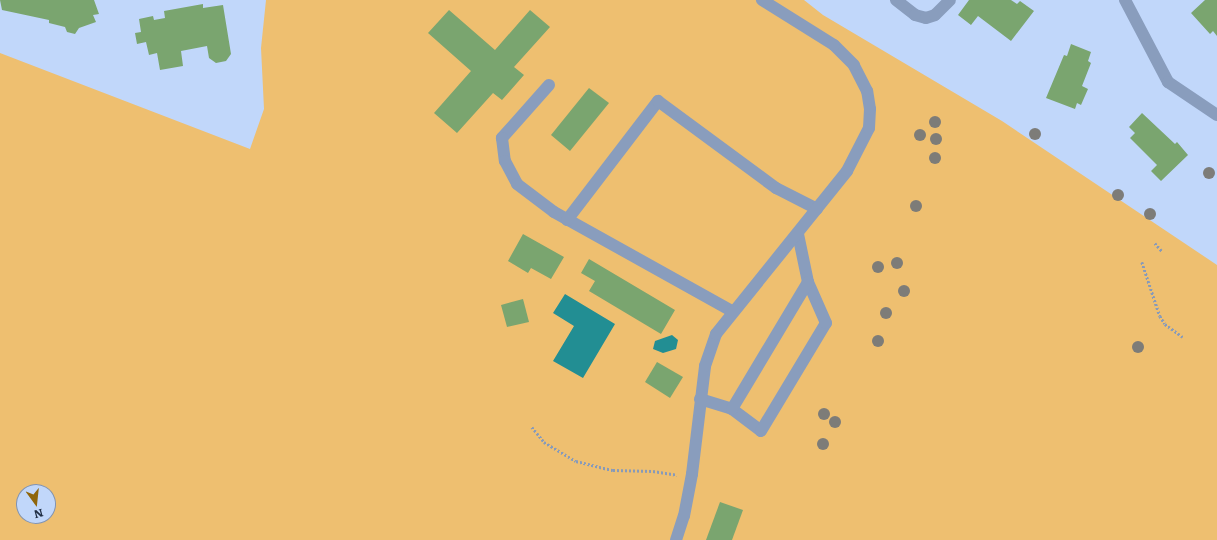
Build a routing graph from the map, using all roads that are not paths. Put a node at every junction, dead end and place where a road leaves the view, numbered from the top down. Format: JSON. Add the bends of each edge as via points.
{"nodes":[{"id":1,"x":762,"y":0,"type":"edge"},
{"id":2,"x":896,"y":0,"type":"edge"},
{"id":3,"x":950,"y":0,"type":"edge"},
{"id":4,"x":1125,"y":0,"type":"edge"},
{"id":5,"x":549,"y":85,"type":"dead end"},
{"id":6,"x":1217,"y":115,"type":"edge"},
{"id":7,"x":817,"y":209,"type":"junction"},
{"id":8,"x":567,"y":220,"type":"junction"},
{"id":9,"x":798,"y":234,"type":"junction"},
{"id":10,"x":808,"y":282,"type":"junction"},
{"id":11,"x":732,"y":311,"type":"junction"},
{"id":12,"x":700,"y":399,"type":"junction"},
{"id":13,"x":732,"y":409,"type":"junction"},
{"id":14,"x":676,"y":540,"type":"edge"}],
"edges":[{"from":1,"to":7,"type":"street","via":[[834,44],[854,65],[867,91],[870,109],[869,128],[860,149]]},
{"from":2,"to":3,"type":"street","via":[[915,15],[926,18],[935,15]]},
{"from":4,"to":6,"type":"street","via":[[1168,82]]},
{"from":5,"to":8,"type":"street","via":[[502,138],[505,162],[517,184]]},
{"from":7,"to":8,"type":"street","via":[[776,188],[658,101]]},
{"from":7,"to":9,"type":"street"},
{"from":8,"to":11,"type":"street"},
{"from":9,"to":10,"type":"street"},
{"from":9,"to":11,"type":"street"},
{"from":10,"to":13,"type":"street"},
{"from":10,"to":13,"type":"street","via":[[826,323],[761,431]]},
{"from":11,"to":12,"type":"street","via":[[716,334],[705,366]]},
{"from":12,"to":13,"type":"street"},
{"from":12,"to":14,"type":"street","via":[[691,476],[684,516]]}]}
